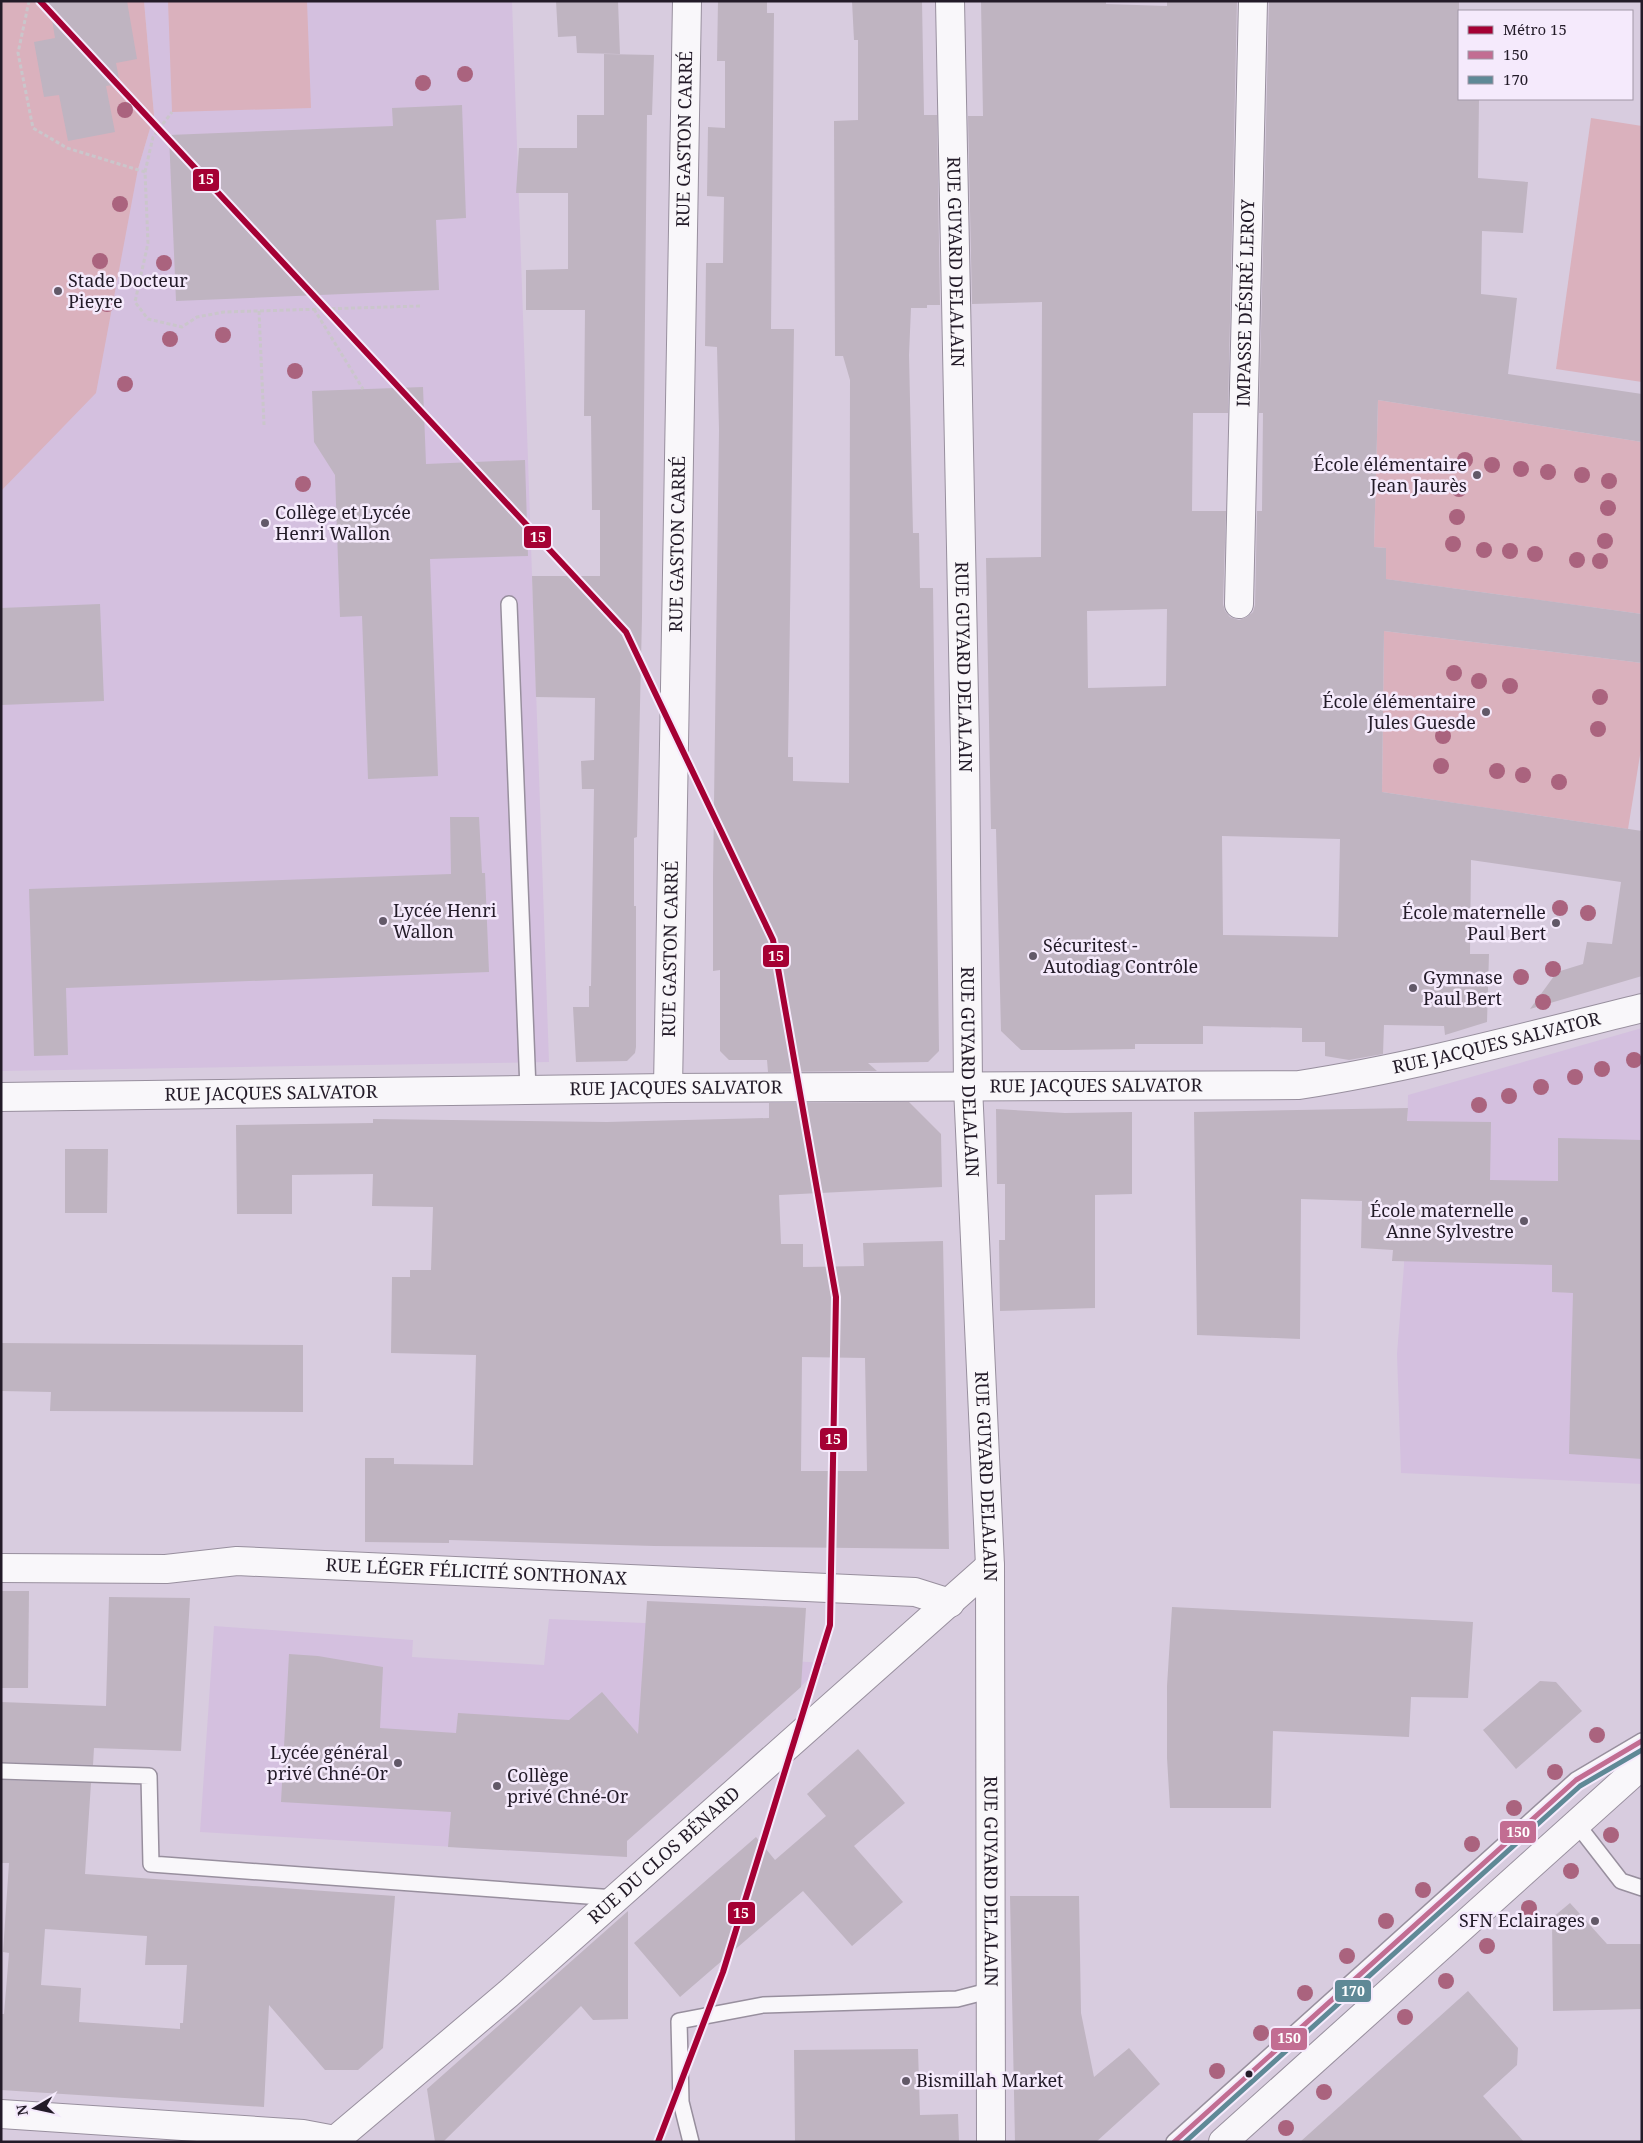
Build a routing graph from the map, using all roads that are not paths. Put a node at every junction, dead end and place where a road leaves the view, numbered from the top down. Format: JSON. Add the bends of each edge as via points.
{"nodes":[{"id":1,"x":687,"y":1,"type":"edge"},
{"id":2,"x":950,"y":1,"type":"edge"},
{"id":3,"x":1253,"y":1,"type":"edge"},
{"id":4,"x":509,"y":604,"type":"dead end"},
{"id":5,"x":1239,"y":604,"type":"dead end"},
{"id":6,"x":1642,"y":1008,"type":"edge"},
{"id":7,"x":968,"y":1087,"type":"junction"},
{"id":8,"x":668,"y":1088,"type":"junction"},
{"id":9,"x":528,"y":1090,"type":"junction"},
{"id":10,"x":1,"y":1098,"type":"edge"},
{"id":11,"x":990,"y":1566,"type":"junction"},
{"id":12,"x":1,"y":1568,"type":"edge"},
{"id":13,"x":950,"y":1603,"type":"junction"},
{"id":14,"x":1641,"y":1760,"type":"edge"},
{"id":15,"x":1,"y":1771,"type":"edge"},
{"id":16,"x":1576,"y":1823,"type":"junction"},
{"id":17,"x":1642,"y":1888,"type":"edge"},
{"id":18,"x":615,"y":1898,"type":"junction"},
{"id":19,"x":992,"y":1990,"type":"junction"},
{"id":20,"x":1,"y":2114,"type":"edge"},
{"id":21,"x":334,"y":2141,"type":"edge"},
{"id":22,"x":691,"y":2142,"type":"edge"},
{"id":23,"x":990,"y":2142,"type":"edge"},
{"id":24,"x":1174,"y":2142,"type":"edge"},
{"id":25,"x":1223,"y":2142,"type":"edge"}],
"edges":[{"from":1,"to":8,"type":"street","name":"RUE GASTON CARRÉ"},
{"from":2,"to":7,"type":"street","name":"RUE GUYARD DELALAIN","via":[[965,747]]},
{"from":3,"to":5,"type":"street","name":"IMPASSE DÉSIRÉ LEROY"},
{"from":4,"to":9,"type":"lane"},
{"from":6,"to":7,"type":"street","name":"RUE JACQUES SALVATOR","via":[[1462,1053],[1299,1085]]},
{"from":7,"to":8,"type":"street","name":"RUE JACQUES SALVATOR"},
{"from":7,"to":11,"type":"street","name":"RUE GUYARD DELALAIN"},
{"from":8,"to":9,"type":"street","name":"RUE JACQUES SALVATOR"},
{"from":9,"to":10,"type":"street","name":"RUE JACQUES SALVATOR"},
{"from":11,"to":13,"type":"street","name":"RUE DU CLOS BÉNARD"},
{"from":11,"to":19,"type":"street","name":"RUE GUYARD DELALAIN"},
{"from":12,"to":13,"type":"street","name":"RUE LÉGER FÉLICITÉ SONTHONAX","via":[[166,1569],[237,1561],[915,1592]]},
{"from":13,"to":18,"type":"street","name":"RUE DU CLOS BÉNARD"},
{"from":14,"to":16,"type":"street"},
{"from":14,"to":24,"type":"lane","via":[[1576,1780]]},
{"from":15,"to":18,"type":"lane","via":[[149,1776],[151,1864]]},
{"from":16,"to":17,"type":"lane","via":[[1621,1881]]},
{"from":16,"to":25,"type":"street"},
{"from":18,"to":21,"type":"street","name":"RUE DU CLOS BÉNARD","via":[[508,1994]]},
{"from":19,"to":22,"type":"lane","via":[[957,1999],[762,2005],[680,2021],[681,2102]]},
{"from":19,"to":23,"type":"street","name":"RUE GUYARD DELALAIN"},
{"from":20,"to":21,"type":"street","via":[[303,2134]]}]}
